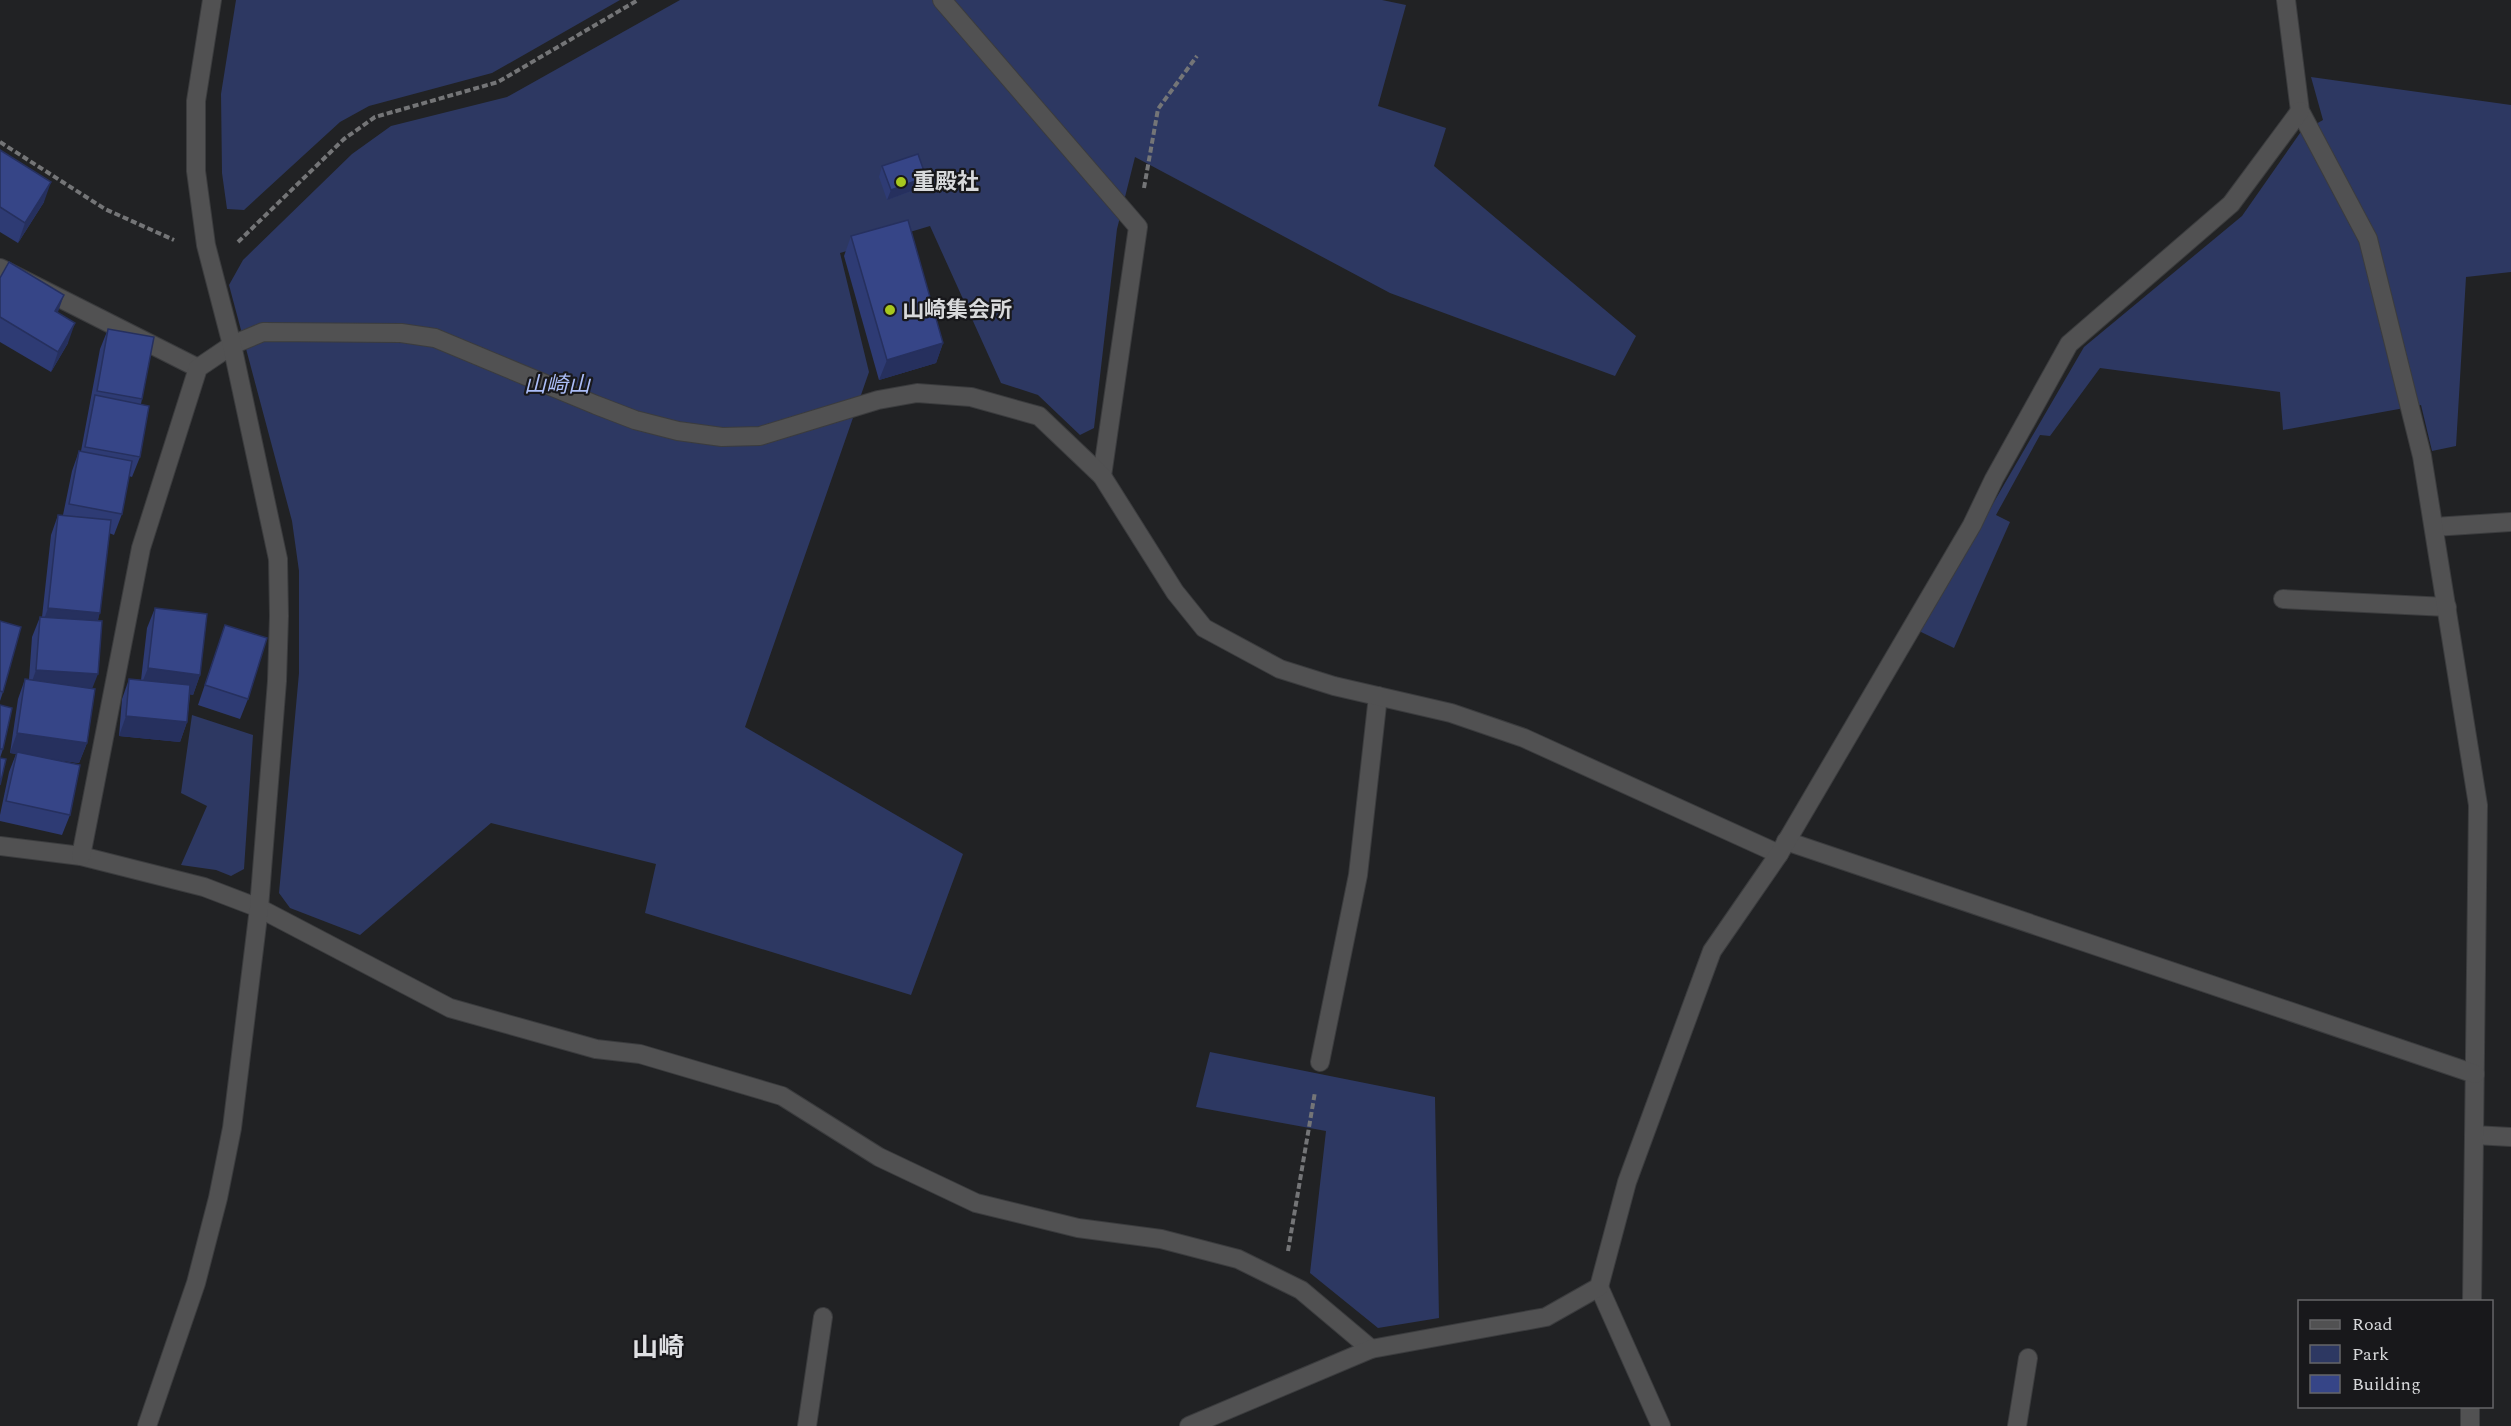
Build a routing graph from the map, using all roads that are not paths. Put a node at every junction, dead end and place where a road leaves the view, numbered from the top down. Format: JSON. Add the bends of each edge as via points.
{"nodes":[{"id":1,"x":212,"y":0,"type":"edge"},
{"id":2,"x":942,"y":0,"type":"edge"},
{"id":3,"x":2286,"y":0,"type":"edge"},
{"id":4,"x":2300,"y":111,"type":"junction"},
{"id":5,"x":0,"y":268,"type":"edge"},
{"id":6,"x":232,"y":345,"type":"junction"},
{"id":7,"x":198,"y":368,"type":"junction"},
{"id":8,"x":1102,"y":476,"type":"junction"},
{"id":9,"x":2511,"y":522,"type":"edge"},
{"id":10,"x":2434,"y":527,"type":"junction"},
{"id":11,"x":2283,"y":599,"type":"dead end"},
{"id":12,"x":2447,"y":607,"type":"junction"},
{"id":13,"x":1378,"y":696,"type":"junction"},
{"id":14,"x":0,"y":846,"type":"edge"},
{"id":15,"x":1783,"y":848,"type":"junction"},
{"id":16,"x":81,"y":856,"type":"junction"},
{"id":17,"x":259,"y":908,"type":"junction"},
{"id":18,"x":1320,"y":1062,"type":"road end"},
{"id":19,"x":2475,"y":1074,"type":"junction"},
{"id":20,"x":2474,"y":1135,"type":"junction"},
{"id":21,"x":2511,"y":1137,"type":"edge"},
{"id":22,"x":1599,"y":1287,"type":"junction"},
{"id":23,"x":2472,"y":1300,"type":"edge"},
{"id":24,"x":824,"y":1317,"type":"dead end"},
{"id":25,"x":1371,"y":1349,"type":"junction"},
{"id":26,"x":2028,"y":1358,"type":"dead end"},
{"id":27,"x":2470,"y":1408,"type":"edge"},
{"id":28,"x":147,"y":1426,"type":"edge"},
{"id":29,"x":807,"y":1426,"type":"edge"},
{"id":30,"x":1189,"y":1426,"type":"edge"},
{"id":31,"x":1661,"y":1426,"type":"edge"},
{"id":32,"x":2017,"y":1426,"type":"edge"},
{"id":33,"x":2470,"y":1426,"type":"edge"}],
"edges":[{"from":1,"to":6,"type":"street","via":[[196,101],[196,171],[206,245]]},
{"from":2,"to":8,"type":"street","via":[[1138,227]]},
{"from":3,"to":4,"type":"street"},
{"from":4,"to":10,"type":"street","via":[[2368,239],[2422,456]]},
{"from":4,"to":15,"type":"street","via":[[2231,204],[2068,344],[1966,535]]},
{"from":5,"to":7,"type":"street"},
{"from":6,"to":7,"type":"street"},
{"from":6,"to":8,"type":"street","via":[[263,332],[401,333],[435,338],[635,420],[722,437],[760,436],[878,400],[917,393],[971,398],[1039,416]]},
{"from":6,"to":17,"type":"street","via":[[278,559],[277,681]]},
{"from":7,"to":16,"type":"street","via":[[141,548]]},
{"from":8,"to":13,"type":"street","via":[[1175,592],[1204,628],[1280,669]]},
{"from":9,"to":10,"type":"street"},
{"from":10,"to":12,"type":"street"},
{"from":11,"to":12,"type":"street"},
{"from":12,"to":19,"type":"street","via":[[2478,805]]},
{"from":13,"to":15,"type":"street","via":[[1450,713],[1524,738]]},
{"from":13,"to":18,"type":"street","via":[[1358,875]]},
{"from":14,"to":16,"type":"street"},
{"from":15,"to":19,"type":"street"},
{"from":15,"to":22,"type":"street","via":[[1712,951],[1627,1182]]},
{"from":16,"to":17,"type":"street","via":[[204,886]]},
{"from":17,"to":25,"type":"street","via":[[450,1008],[596,1049],[640,1054],[782,1096],[879,1157],[976,1203],[1078,1228],[1161,1239],[1238,1258],[1300,1290]]},
{"from":17,"to":28,"type":"street","via":[[232,1128],[218,1198],[196,1283]]},
{"from":19,"to":20,"type":"street"},
{"from":20,"to":21,"type":"street"},
{"from":20,"to":23,"type":"street"},
{"from":22,"to":25,"type":"street","via":[[1546,1317]]},
{"from":22,"to":31,"type":"street"},
{"from":24,"to":29,"type":"street"},
{"from":25,"to":30,"type":"street"},
{"from":26,"to":32,"type":"street"},
{"from":27,"to":33,"type":"street"}]}
